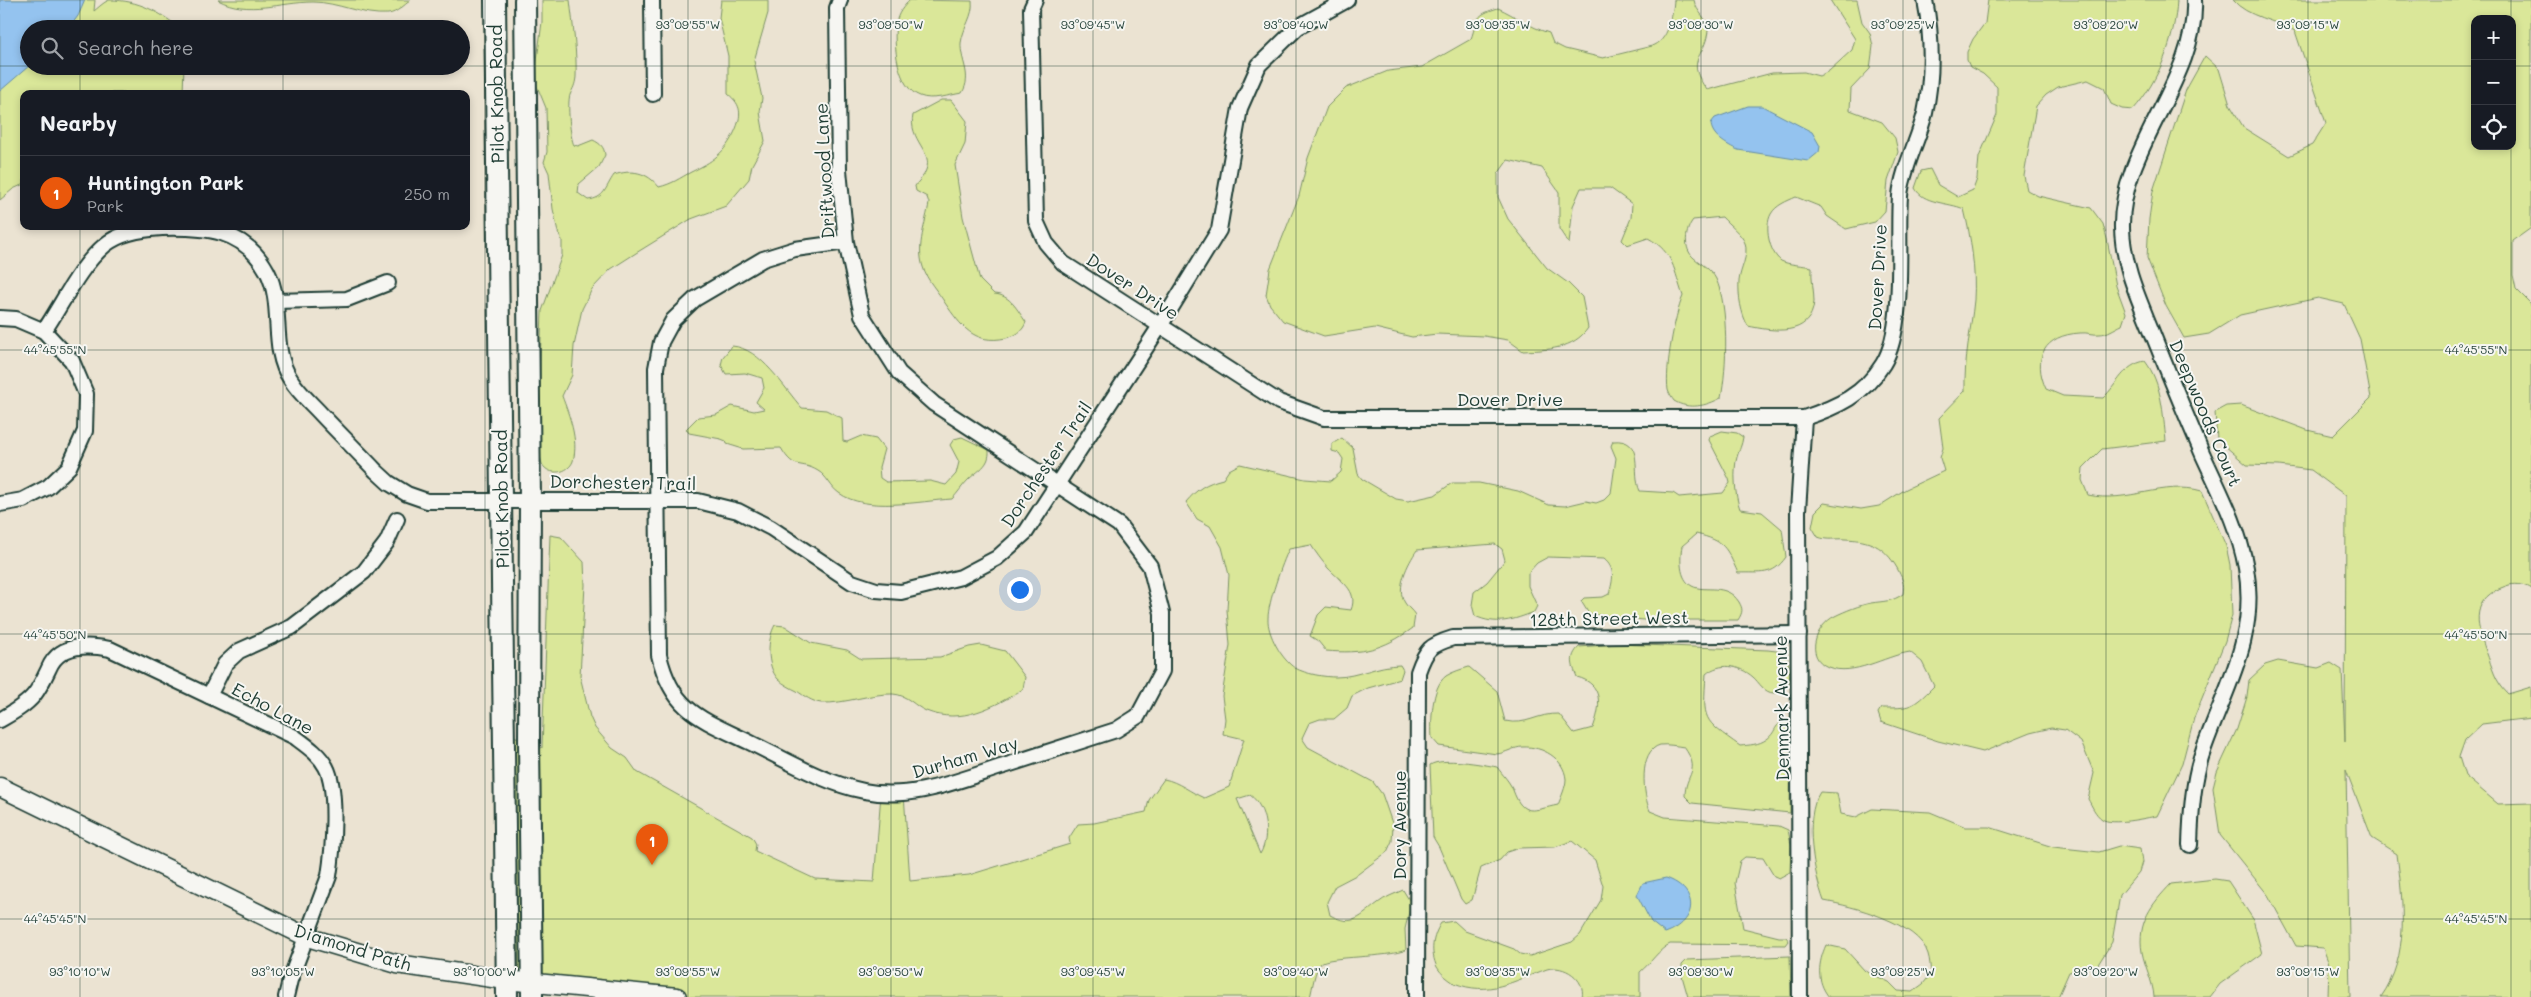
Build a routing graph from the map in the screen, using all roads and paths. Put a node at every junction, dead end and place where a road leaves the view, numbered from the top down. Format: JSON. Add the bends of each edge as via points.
{"nodes":[{"id":1,"x":495,"y":0,"type":"edge"},
{"id":2,"x":524,"y":0,"type":"edge"},
{"id":3,"x":652,"y":0,"type":"edge"},
{"id":4,"x":840,"y":0,"type":"edge"},
{"id":5,"x":1035,"y":0,"type":"edge"},
{"id":6,"x":1347,"y":0,"type":"edge"},
{"id":7,"x":1925,"y":0,"type":"edge"},
{"id":8,"x":2194,"y":0,"type":"edge"},
{"id":9,"x":653,"y":94,"type":"dead end"},
{"id":10,"x":137,"y":230,"type":"edge"},
{"id":11,"x":233,"y":231,"type":"edge"},
{"id":12,"x":846,"y":242,"type":"junction"},
{"id":13,"x":388,"y":283,"type":"dead end"},
{"id":14,"x":276,"y":301,"type":"junction"},
{"id":15,"x":0,"y":318,"type":"edge"},
{"id":16,"x":1160,"y":326,"type":"junction"},
{"id":17,"x":44,"y":331,"type":"junction"},
{"id":18,"x":1804,"y":418,"type":"junction"},
{"id":19,"x":1058,"y":484,"type":"junction"},
{"id":20,"x":530,"y":499,"type":"junction"},
{"id":21,"x":500,"y":500,"type":"junction"},
{"id":22,"x":657,"y":500,"type":"junction"},
{"id":23,"x":0,"y":504,"type":"edge"},
{"id":24,"x":397,"y":519,"type":"dead end"},
{"id":25,"x":1799,"y":634,"type":"junction"},
{"id":26,"x":1424,"y":654,"type":"joint"},
{"id":27,"x":209,"y":696,"type":"junction"},
{"id":28,"x":0,"y":720,"type":"edge"},
{"id":29,"x":0,"y":787,"type":"edge"},
{"id":30,"x":2190,"y":845,"type":"dead end"},
{"id":31,"x":307,"y":937,"type":"junction"},
{"id":32,"x":507,"y":989,"type":"edge"},
{"id":33,"x":532,"y":990,"type":"edge"},
{"id":34,"x":286,"y":997,"type":"edge"},
{"id":35,"x":677,"y":997,"type":"edge"},
{"id":36,"x":1417,"y":997,"type":"edge"},
{"id":37,"x":1800,"y":997,"type":"edge"}],
"edges":[{"from":1,"to":21,"type":"main road","name":"Pilot Knob Road"},
{"from":2,"to":20,"type":"main road","name":"Pilot Knob Road"},
{"from":3,"to":9,"type":"street"},
{"from":4,"to":12,"type":"street","name":"Driftwood Lane","via":[[837,8],[839,170]]},
{"from":5,"to":16,"type":"street","name":"Dover Drive","via":[[1031,9],[1036,221],[1046,243],[1063,263]]},
{"from":6,"to":16,"type":"street","name":"Dorchester Trail","via":[[1298,27],[1259,65],[1240,108],[1219,230]]},
{"from":7,"to":18,"type":"street","name":"Dover Drive","via":[[1931,75],[1925,113],[1900,194],[1896,332],[1883,363],[1863,389],[1836,408]]},
{"from":8,"to":30,"type":"street","name":"Deepwoods Court","via":[[2191,39],[2133,168],[2122,226],[2130,277],[2233,522],[2241,544],[2249,590],[2250,614],[2244,644],[2203,749],[2196,776],[2191,804]]},
{"from":10,"to":17,"type":"street","name":"Dorchester Trail","via":[[106,243],[90,260]]},
{"from":11,"to":14,"type":"street","name":"Dorchester Trail","via":[[261,262],[271,281]]},
{"from":12,"to":19,"type":"street","name":"Driftwood Lane","via":[[862,315],[899,373],[934,404]]},
{"from":12,"to":22,"type":"street","name":"Durham Way","via":[[795,248],[763,258],[695,299],[674,320],[661,342],[656,368]]},
{"from":13,"to":14,"type":"street","via":[[347,299]]},
{"from":14,"to":21,"type":"street","name":"Dorchester Trail","via":[[279,351],[291,380],[389,483],[407,494],[427,500]]},
{"from":15,"to":17,"type":"street","via":[[16,319]]},
{"from":16,"to":18,"type":"street","name":"Dover Drive","via":[[1279,402],[1324,418]]},
{"from":16,"to":19,"type":"street","name":"Dorchester Trail"},
{"from":17,"to":23,"type":"street","via":[[72,361],[86,394],[85,430],[69,466],[48,487],[23,500]]},
{"from":18,"to":25,"type":"street","name":"Denmark Avenue","via":[[1798,511]]},
{"from":19,"to":22,"type":"street","name":"Dorchester Trail","via":[[1026,532],[997,558],[961,577],[901,592],[876,590],[852,582],[771,528],[738,511],[698,501]]},
{"from":19,"to":22,"type":"street","name":"Durham Way","via":[[1119,525],[1150,566],[1162,612],[1162,671],[1138,716],[1116,730],[937,787],[900,794],[865,791],[831,781],[702,720],[676,698],[664,677],[659,655]]},
{"from":20,"to":21,"type":"street","name":"Dorchester Trail"},
{"from":20,"to":22,"type":"street","name":"Dorchester Trail"},
{"from":20,"to":33,"type":"main road","name":"Pilot Knob Road"},
{"from":21,"to":32,"type":"main road","name":"Pilot Knob Road"},
{"from":24,"to":27,"type":"street","via":[[387,542],[364,572],[292,627],[238,651],[225,664]]},
{"from":25,"to":26,"type":"street","name":"128th Street West","via":[[1453,638],[1436,643]]},
{"from":25,"to":37,"type":"street","name":"Denmark Avenue"},
{"from":26,"to":36,"type":"street","name":"Dory Avenue","via":[[1418,672]]},
{"from":27,"to":28,"type":"street","name":"Echo Lane","via":[[110,649],[86,646],[56,656],[35,694]]},
{"from":27,"to":31,"type":"street","name":"Echo Lane","via":[[295,737],[315,752],[330,776],[333,837],[329,876]]},
{"from":29,"to":31,"type":"street","name":"Diamond Path"},
{"from":31,"to":32,"type":"street","name":"Diamond Path","via":[[397,964]]},
{"from":31,"to":34,"type":"street","name":"Echo Lane"},
{"from":32,"to":33,"type":"street","name":"Diamond Path"},
{"from":33,"to":35,"type":"street","name":"Diamond Path"}]}
